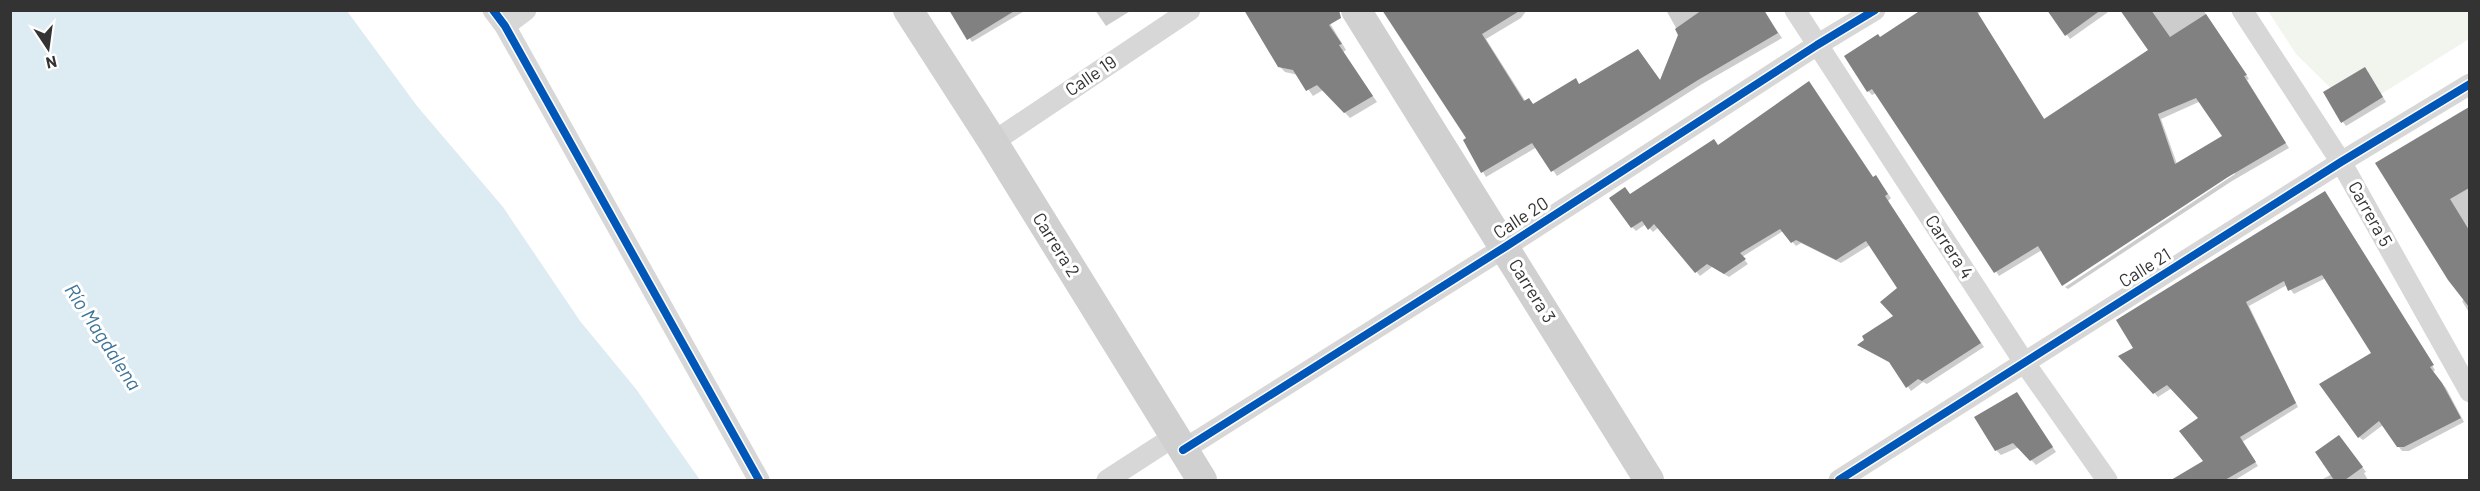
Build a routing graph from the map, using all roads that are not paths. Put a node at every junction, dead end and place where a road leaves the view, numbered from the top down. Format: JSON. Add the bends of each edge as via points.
{"nodes":[{"id":1,"x":525,"y":10,"type":"edge"},
{"id":2,"x":909,"y":10,"type":"edge"},
{"id":3,"x":1190,"y":10,"type":"edge"},
{"id":4,"x":1356,"y":10,"type":"edge"},
{"id":5,"x":1795,"y":10,"type":"edge"},
{"id":6,"x":1875,"y":10,"type":"edge"},
{"id":7,"x":2242,"y":10,"type":"edge"},
{"id":8,"x":499,"y":18,"type":"edge"},
{"id":9,"x":1817,"y":45,"type":"junction"},
{"id":10,"x":2469,"y":84,"type":"edge"},
{"id":11,"x":993,"y":142,"type":"junction"},
{"id":12,"x":2341,"y":162,"type":"junction"},
{"id":13,"x":1505,"y":247,"type":"junction"},
{"id":14,"x":2024,"y":362,"type":"junction"},
{"id":15,"x":2469,"y":392,"type":"edge"},
{"id":16,"x":1179,"y":443,"type":"junction"},
{"id":17,"x":759,"y":480,"type":"edge"},
{"id":18,"x":1107,"y":480,"type":"edge"},
{"id":19,"x":1202,"y":480,"type":"edge"},
{"id":20,"x":1650,"y":480,"type":"edge"},
{"id":21,"x":1839,"y":480,"type":"edge"},
{"id":22,"x":2107,"y":480,"type":"edge"}],
"edges":[{"from":1,"to":8,"type":"street"},
{"from":2,"to":11,"type":"main road","name":"Carrera 2"},
{"from":3,"to":11,"type":"street","name":"Calle 19"},
{"from":4,"to":13,"type":"main road","name":"Carrera 3"},
{"from":5,"to":9,"type":"street","name":"Carrera 4"},
{"from":6,"to":9,"type":"street","name":"Calle 20"},
{"from":7,"to":12,"type":"street","name":"Carrera 5"},
{"from":8,"to":17,"type":"street"},
{"from":9,"to":13,"type":"street","name":"Calle 20"},
{"from":9,"to":14,"type":"street","name":"Carrera 4"},
{"from":10,"to":12,"type":"street","name":"Calle 21"},
{"from":11,"to":16,"type":"main road","name":"Carrera 2"},
{"from":12,"to":14,"type":"street","name":"Calle 21"},
{"from":12,"to":15,"type":"street","name":"Carrera 5"},
{"from":13,"to":16,"type":"street","name":"Calle 20"},
{"from":13,"to":20,"type":"main road","name":"Carrera 3"},
{"from":14,"to":21,"type":"street","name":"Calle 21"},
{"from":14,"to":22,"type":"street","name":"Carrera 4"},
{"from":16,"to":18,"type":"street","name":"Calle 20"},
{"from":16,"to":19,"type":"main road","name":"Carrera 2"}]}
